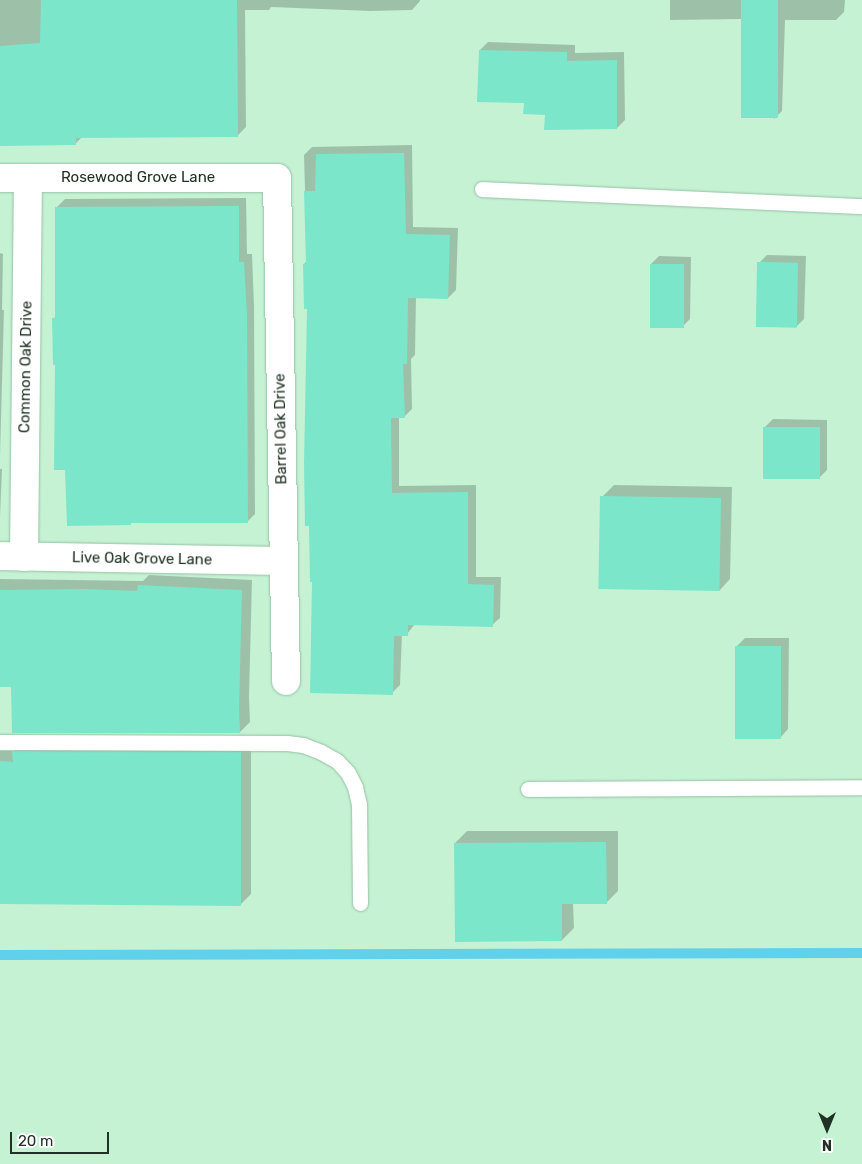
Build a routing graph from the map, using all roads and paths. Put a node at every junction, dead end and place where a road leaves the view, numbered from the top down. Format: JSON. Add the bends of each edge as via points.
{"nodes":[{"id":1,"x":0,"y":178,"type":"edge"},
{"id":2,"x":28,"y":178,"type":"junction"},
{"id":3,"x":277,"y":178,"type":"joint"},
{"id":4,"x":482,"y":189,"type":"dead end"},
{"id":5,"x":862,"y":206,"type":"edge"},
{"id":6,"x":12,"y":557,"type":"edge"},
{"id":7,"x":284,"y":561,"type":"junction"},
{"id":8,"x":286,"y":681,"type":"dead end"},
{"id":9,"x":0,"y":742,"type":"edge"},
{"id":10,"x":862,"y":787,"type":"edge"},
{"id":11,"x":528,"y":789,"type":"dead end"},
{"id":12,"x":360,"y":903,"type":"dead end"}],
"edges":[{"from":1,"to":2,"type":"street","name":"Rosewood Grove Lane"},
{"from":2,"to":3,"type":"street","name":"Rosewood Grove Lane"},
{"from":2,"to":6,"type":"street","name":"Common Oak Drive"},
{"from":3,"to":7,"type":"street","name":"Barrel Oak Drive"},
{"from":4,"to":5,"type":"lane"},
{"from":6,"to":7,"type":"street","name":"Live Oak Grove Lane"},
{"from":7,"to":8,"type":"street","name":"Barrel Oak Drive"},
{"from":9,"to":12,"type":"lane","via":[[287,743],[321,752],[337,761],[356,787]]},
{"from":10,"to":11,"type":"lane"}]}
